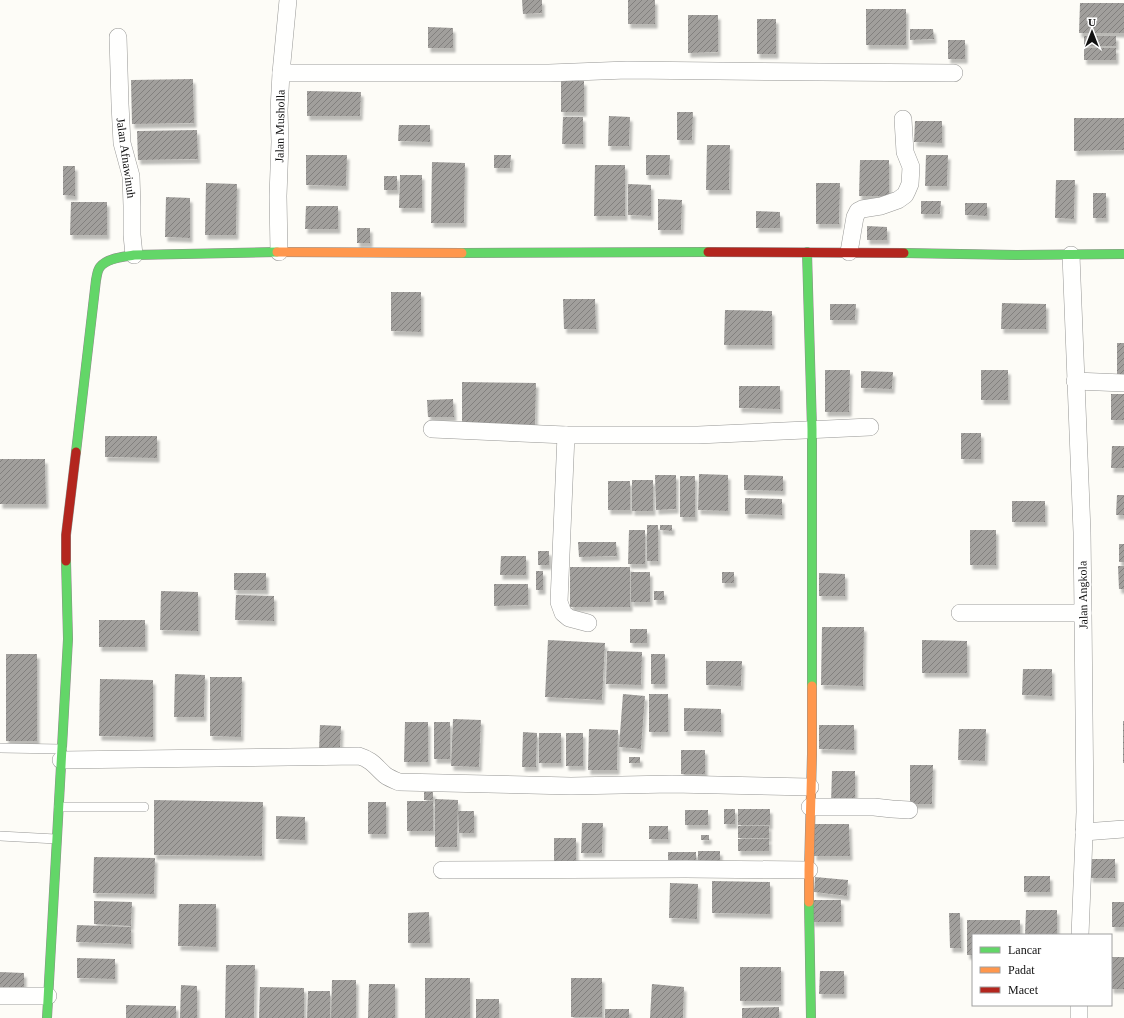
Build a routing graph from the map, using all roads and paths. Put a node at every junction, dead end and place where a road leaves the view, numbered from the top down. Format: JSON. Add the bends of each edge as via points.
{"nodes":[{"id":1,"x":288,"y":0,"type":"edge"},
{"id":2,"x":118,"y":38,"type":"dead end"},
{"id":3,"x":281,"y":73,"type":"junction"},
{"id":4,"x":954,"y":73,"type":"dead end"},
{"id":5,"x":903,"y":119,"type":"dead end"},
{"id":6,"x":279,"y":252,"type":"junction"},
{"id":7,"x":807,"y":252,"type":"junction"},
{"id":8,"x":849,"y":252,"type":"junction"},
{"id":9,"x":1124,"y":254,"type":"edge"},
{"id":10,"x":1070,"y":255,"type":"junction"},
{"id":11,"x":134,"y":256,"type":"junction"},
{"id":12,"x":1076,"y":381,"type":"junction"},
{"id":13,"x":1124,"y":382,"type":"edge"},
{"id":14,"x":870,"y":427,"type":"dead end"},
{"id":15,"x":432,"y":429,"type":"dead end"},
{"id":16,"x":812,"y":429,"type":"junction"},
{"id":17,"x":566,"y":435,"type":"junction"},
{"id":18,"x":960,"y":613,"type":"dead end"},
{"id":19,"x":1083,"y":613,"type":"junction"},
{"id":20,"x":588,"y":623,"type":"dead end"},
{"id":21,"x":0,"y":748,"type":"edge"},
{"id":22,"x":62,"y":754,"type":"junction"},
{"id":23,"x":810,"y":787,"type":"junction"},
{"id":24,"x":58,"y":807,"type":"junction"},
{"id":25,"x":144,"y":807,"type":"dead end"},
{"id":26,"x":810,"y":807,"type":"junction"},
{"id":27,"x":909,"y":810,"type":"dead end"},
{"id":28,"x":1124,"y":829,"type":"edge"},
{"id":29,"x":1084,"y":832,"type":"junction"},
{"id":30,"x":0,"y":836,"type":"edge"},
{"id":31,"x":56,"y":839,"type":"junction"},
{"id":32,"x":442,"y":870,"type":"dead end"},
{"id":33,"x":809,"y":870,"type":"junction"},
{"id":34,"x":1080,"y":934,"type":"edge"},
{"id":35,"x":0,"y":996,"type":"edge"},
{"id":36,"x":48,"y":996,"type":"junction"},
{"id":37,"x":1080,"y":1006,"type":"edge"},
{"id":38,"x":47,"y":1018,"type":"edge"},
{"id":39,"x":811,"y":1018,"type":"edge"},
{"id":40,"x":1080,"y":1018,"type":"edge"}],
"edges":[{"from":1,"to":3,"type":"street","name":"Jalan Musholla"},
{"from":2,"to":11,"type":"street","name":"Jalan Afnawinuh","via":[[122,143],[131,176]]},
{"from":3,"to":4,"type":"street","via":[[549,73],[627,70]]},
{"from":3,"to":6,"type":"street","name":"Jalan Musholla"},
{"from":5,"to":8,"type":"street","via":[[905,152],[911,167],[910,184],[905,195],[898,200],[858,211]]},
{"from":6,"to":7,"type":"street"},
{"from":6,"to":11,"type":"street"},
{"from":7,"to":8,"type":"street"},
{"from":7,"to":16,"type":"street"},
{"from":8,"to":10,"type":"street"},
{"from":9,"to":10,"type":"street"},
{"from":10,"to":12,"type":"street","name":"Jalan Angkola"},
{"from":11,"to":22,"type":"street","via":[[111,260],[102,265],[96,280],[66,535],[68,634]]},
{"from":12,"to":13,"type":"street"},
{"from":12,"to":19,"type":"street","name":"Jalan Angkola"},
{"from":14,"to":16,"type":"street"},
{"from":15,"to":17,"type":"street"},
{"from":16,"to":17,"type":"street","via":[[698,435]]},
{"from":16,"to":23,"type":"street"},
{"from":17,"to":20,"type":"street","via":[[558,602],[563,613],[569,618]]},
{"from":18,"to":19,"type":"street"},
{"from":19,"to":29,"type":"street","name":"Jalan Angkola"},
{"from":21,"to":22,"type":"lane"},
{"from":22,"to":23,"type":"street","via":[[359,756],[368,759],[385,775],[399,782]]},
{"from":22,"to":24,"type":"street"},
{"from":23,"to":26,"type":"street"},
{"from":24,"to":25,"type":"lane"},
{"from":24,"to":31,"type":"street"},
{"from":26,"to":27,"type":"street"},
{"from":26,"to":33,"type":"street"},
{"from":28,"to":29,"type":"street"},
{"from":29,"to":34,"type":"street","name":"Jalan Angkola"},
{"from":30,"to":31,"type":"lane"},
{"from":31,"to":36,"type":"street"},
{"from":32,"to":33,"type":"street"},
{"from":33,"to":39,"type":"street"},
{"from":35,"to":36,"type":"street"},
{"from":36,"to":38,"type":"street"},
{"from":37,"to":40,"type":"street"}]}
